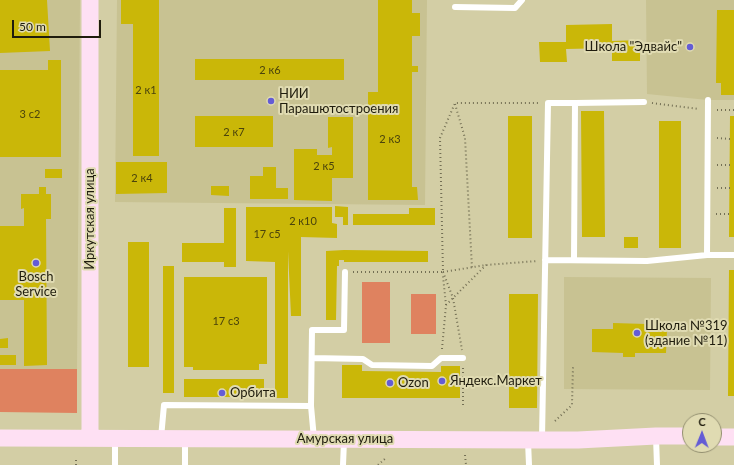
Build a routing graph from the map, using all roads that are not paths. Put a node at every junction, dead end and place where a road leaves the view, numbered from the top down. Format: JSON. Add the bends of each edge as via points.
{"nodes":[{"id":1,"x":90,"y":0,"type":"edge"},
{"id":2,"x":480,"y":0,"type":"edge"},
{"id":3,"x":522,"y":0,"type":"edge"},
{"id":4,"x":456,"y":7,"type":"dead end"},
{"id":5,"x":480,"y":8,"type":"junction"},
{"id":6,"x":708,"y":100,"type":"dead end"},
{"id":7,"x":644,"y":102,"type":"road end"},
{"id":8,"x":575,"y":103,"type":"junction"},
{"id":9,"x":707,"y":255,"type":"junction"},
{"id":10,"x":734,"y":255,"type":"edge"},
{"id":11,"x":545,"y":260,"type":"junction"},
{"id":12,"x":574,"y":260,"type":"junction"},
{"id":13,"x":345,"y":272,"type":"road end"},
{"id":14,"x":312,"y":358,"type":"junction"},
{"id":15,"x":463,"y":358,"type":"road end"},
{"id":16,"x":311,"y":406,"type":"junction"},
{"id":17,"x":656,"y":436,"type":"junction"},
{"id":18,"x":682,"y":436,"type":"edge"},
{"id":19,"x":722,"y":437,"type":"edge"},
{"id":20,"x":734,"y":437,"type":"edge"},
{"id":21,"x":0,"y":438,"type":"edge"},
{"id":22,"x":90,"y":438,"type":"junction"},
{"id":23,"x":115,"y":438,"type":"junction"},
{"id":24,"x":161,"y":438,"type":"junction"},
{"id":25,"x":185,"y":438,"type":"junction"},
{"id":26,"x":314,"y":438,"type":"junction"},
{"id":27,"x":344,"y":438,"type":"junction"},
{"id":28,"x":535,"y":440,"type":"junction"},
{"id":29,"x":115,"y":465,"type":"edge"},
{"id":30,"x":185,"y":465,"type":"edge"},
{"id":31,"x":343,"y":465,"type":"edge"},
{"id":32,"x":529,"y":465,"type":"edge"},
{"id":33,"x":657,"y":465,"type":"edge"}],
"edges":[{"from":1,"to":22,"type":"street","name":"Иркутская улица"},
{"from":2,"to":5,"type":"lane"},
{"from":3,"to":5,"type":"lane","via":[[515,8]]},
{"from":4,"to":5,"type":"lane"},
{"from":6,"to":9,"type":"lane"},
{"from":7,"to":8,"type":"lane"},
{"from":8,"to":11,"type":"lane","via":[[548,103]]},
{"from":8,"to":12,"type":"lane"},
{"from":9,"to":10,"type":"lane"},
{"from":9,"to":12,"type":"lane","via":[[647,260]]},
{"from":11,"to":12,"type":"lane"},
{"from":11,"to":28,"type":"lane"},
{"from":13,"to":14,"type":"lane","via":[[344,330],[312,330]]},
{"from":14,"to":15,"type":"lane","via":[[363,359],[372,366],[432,366],[441,358]]},
{"from":14,"to":16,"type":"lane"},
{"from":16,"to":24,"type":"lane","via":[[164,405]]},
{"from":16,"to":26,"type":"lane"},
{"from":17,"to":18,"type":"street","name":"Амурская улица"},
{"from":17,"to":28,"type":"street","name":"Амурская улица"},
{"from":17,"to":33,"type":"lane"},
{"from":19,"to":20,"type":"street"},
{"from":21,"to":22,"type":"street","name":"Амурская улица"},
{"from":22,"to":23,"type":"street","name":"Амурская улица"},
{"from":23,"to":24,"type":"street","name":"Амурская улица"},
{"from":23,"to":29,"type":"lane"},
{"from":24,"to":25,"type":"street","name":"Амурская улица"},
{"from":25,"to":26,"type":"street","name":"Амурская улица"},
{"from":25,"to":30,"type":"lane"},
{"from":26,"to":27,"type":"street","name":"Амурская улица"},
{"from":27,"to":28,"type":"street","name":"Амурская улица"},
{"from":27,"to":31,"type":"lane"},
{"from":28,"to":32,"type":"lane"}]}
